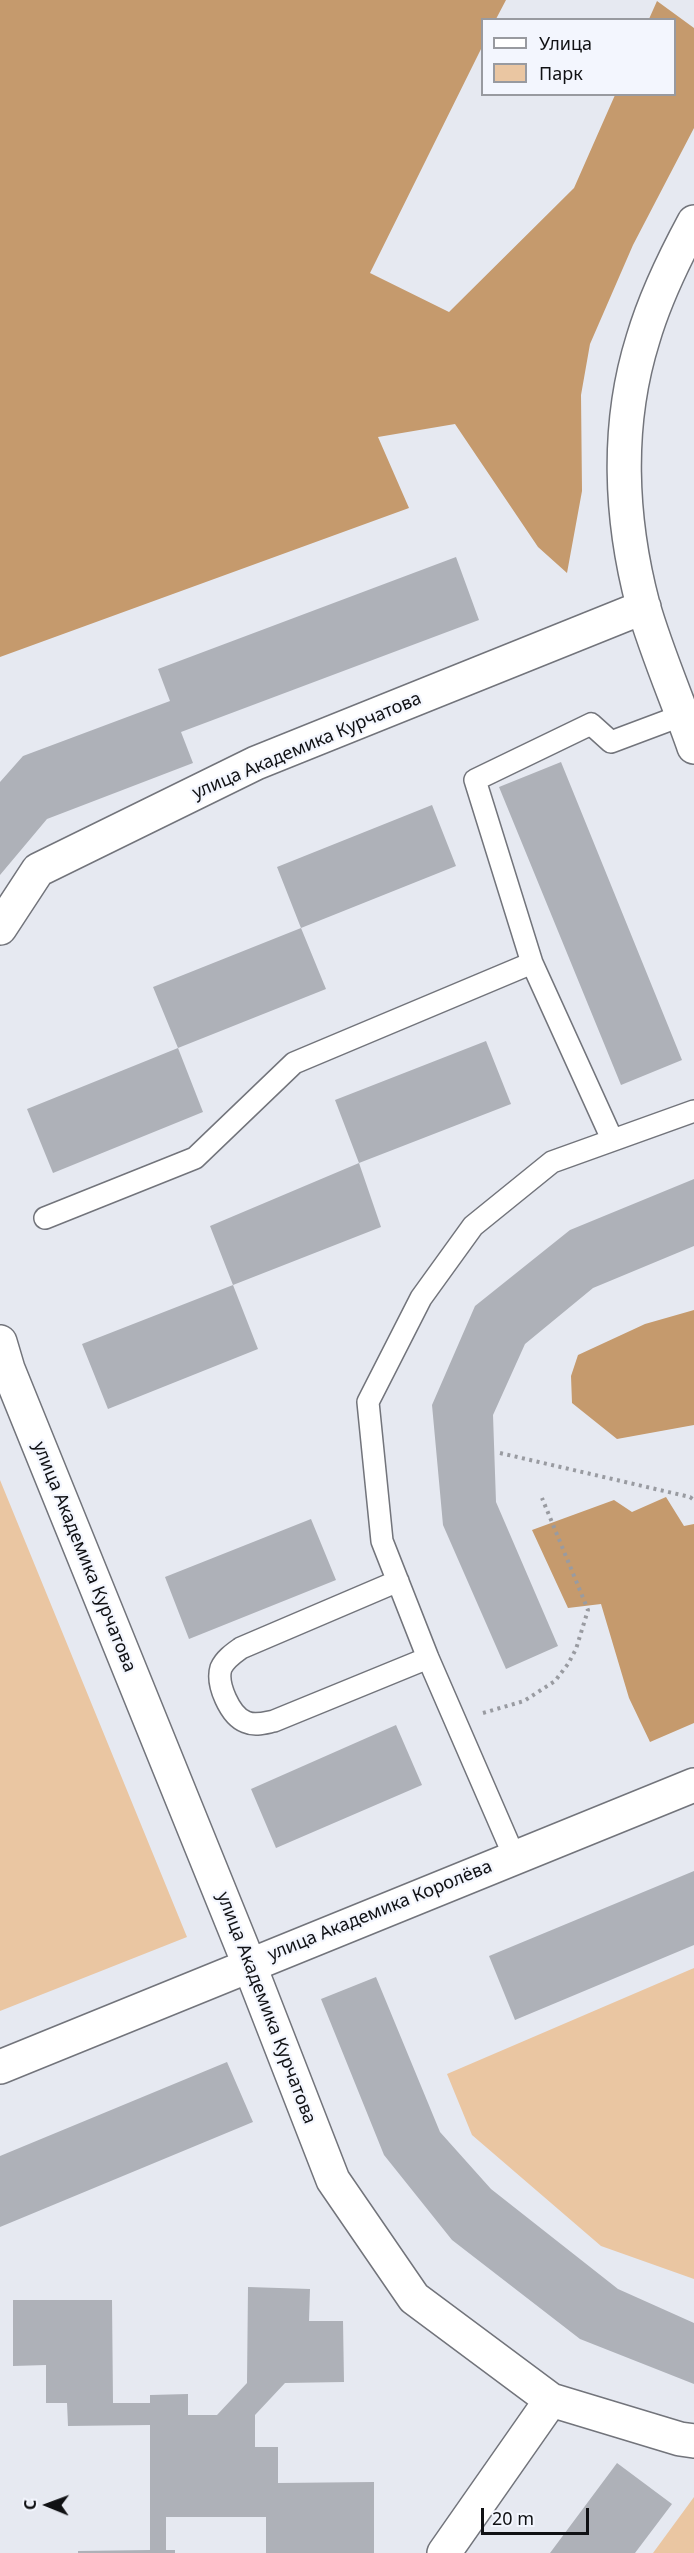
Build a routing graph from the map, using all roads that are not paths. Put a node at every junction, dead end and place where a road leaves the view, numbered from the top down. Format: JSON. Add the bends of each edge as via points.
{"nodes":[{"id":1,"x":694,"y":222,"type":"edge"},
{"id":2,"x":644,"y":607,"type":"junction"},
{"id":3,"x":683,"y":715,"type":"junction"},
{"id":4,"x":694,"y":747,"type":"edge"},
{"id":5,"x":0,"y":928,"type":"edge"},
{"id":6,"x":532,"y":963,"type":"junction"},
{"id":7,"x":694,"y":1110,"type":"edge"},
{"id":8,"x":612,"y":1138,"type":"junction"},
{"id":9,"x":45,"y":1218,"type":"dead end"},
{"id":10,"x":0,"y":1342,"type":"edge"},
{"id":11,"x":12,"y":1413,"type":"edge"},
{"id":12,"x":398,"y":1581,"type":"junction"},
{"id":13,"x":428,"y":1659,"type":"junction"},
{"id":14,"x":694,"y":1785,"type":"edge"},
{"id":15,"x":514,"y":1856,"type":"junction"},
{"id":16,"x":249,"y":1964,"type":"junction"},
{"id":17,"x":0,"y":2067,"type":"edge"},
{"id":18,"x":551,"y":2400,"type":"junction"},
{"id":19,"x":694,"y":2441,"type":"edge"},
{"id":20,"x":444,"y":2553,"type":"edge"}],
"edges":[{"from":1,"to":2,"type":"street","via":[[651,316],[628,404],[624,459],[628,530]]},
{"from":2,"to":3,"type":"street"},
{"from":2,"to":5,"type":"street","name":"улица Академика Курчатова","via":[[256,763],[38,870]]},
{"from":3,"to":4,"type":"street"},
{"from":3,"to":6,"type":"lane","via":[[611,742],[591,724],[476,780]]},
{"from":6,"to":8,"type":"lane"},
{"from":6,"to":9,"type":"lane","via":[[294,1063],[195,1158]]},
{"from":7,"to":8,"type":"lane"},
{"from":8,"to":12,"type":"lane","via":[[552,1162],[473,1226],[421,1298],[368,1402],[382,1541]]},
{"from":10,"to":11,"type":"street","name":"улица Академика Курчатова","via":[[8,1370]]},
{"from":11,"to":16,"type":"street","name":"улица Академика Курчатова"},
{"from":12,"to":13,"type":"lane"},
{"from":12,"to":13,"type":"lane","via":[[241,1648],[221,1669],[220,1683],[233,1712],[244,1722],[258,1725]]},
{"from":13,"to":15,"type":"lane"},
{"from":14,"to":15,"type":"street","name":"улица Академика Королёва"},
{"from":15,"to":16,"type":"street","name":"улица Академика Королёва"},
{"from":16,"to":17,"type":"street","name":"улица Академика Королёва"},
{"from":16,"to":18,"type":"street","name":"улица Академика Курчатова","via":[[333,2180],[407,2288],[414,2298]]},
{"from":18,"to":19,"type":"street","name":"улица Академика Курчатова"},
{"from":18,"to":20,"type":"street"}]}
